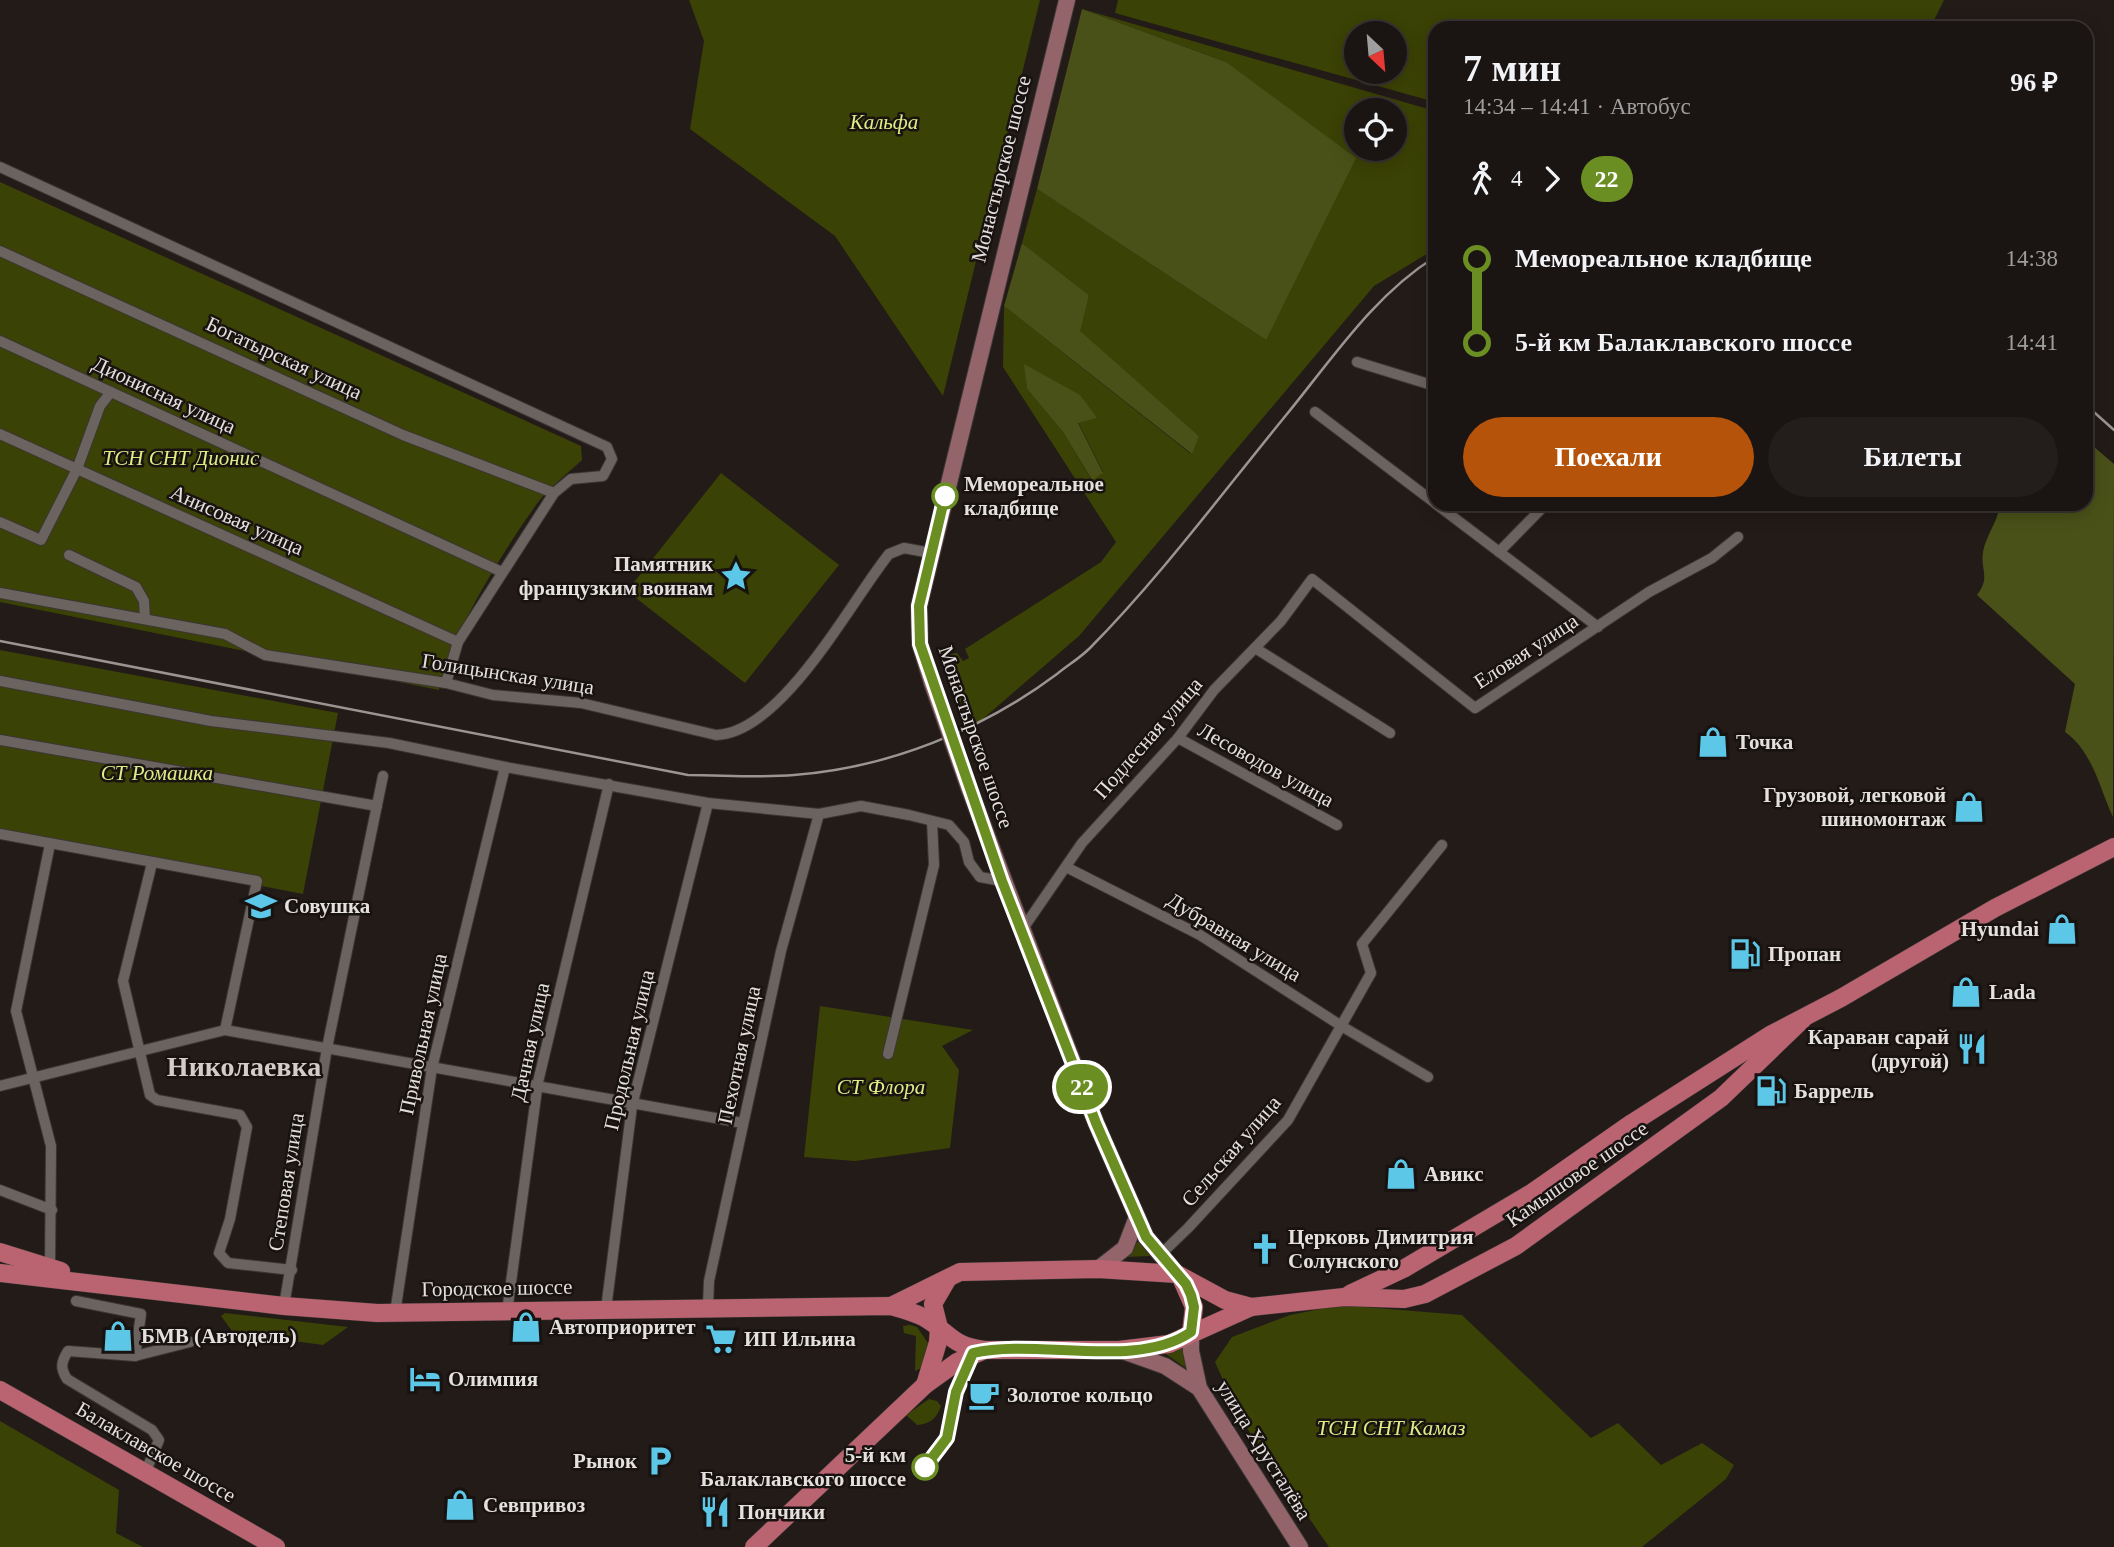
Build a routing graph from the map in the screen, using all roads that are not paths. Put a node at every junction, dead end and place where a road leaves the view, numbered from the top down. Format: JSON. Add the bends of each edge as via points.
{"nodes":[{"id":1,"x":1067,"y":0,"type":"edge"},
{"id":2,"x":0,"y":167,"type":"edge"},
{"id":3,"x":0,"y":251,"type":"edge"},
{"id":4,"x":0,"y":341,"type":"edge"},
{"id":5,"x":1357,"y":362,"type":"dead end"},
{"id":6,"x":1428,"y":384,"type":"edge"},
{"id":7,"x":111,"y":392,"type":"junction"},
{"id":8,"x":1315,"y":412,"type":"dead end"},
{"id":9,"x":0,"y":434,"type":"edge"},
{"id":10,"x":76,"y":469,"type":"junction"},
{"id":11,"x":554,"y":493,"type":"junction"},
{"id":12,"x":1428,"y":499,"type":"edge"},
{"id":13,"x":1444,"y":511,"type":"edge"},
{"id":14,"x":1539,"y":511,"type":"edge"},
{"id":15,"x":0,"y":522,"type":"edge"},
{"id":16,"x":1738,"y":537,"type":"dead end"},
{"id":17,"x":1499,"y":552,"type":"junction"},
{"id":18,"x":931,"y":553,"type":"junction"},
{"id":19,"x":69,"y":555,"type":"dead end"},
{"id":20,"x":502,"y":572,"type":"junction"},
{"id":21,"x":1312,"y":579,"type":"joint"},
{"id":22,"x":0,"y":593,"type":"edge"},
{"id":23,"x":145,"y":619,"type":"junction"},
{"id":24,"x":1598,"y":627,"type":"junction"},
{"id":25,"x":458,"y":642,"type":"junction"},
{"id":26,"x":1255,"y":648,"type":"junction"},
{"id":27,"x":0,"y":681,"type":"edge"},
{"id":28,"x":446,"y":683,"type":"junction"},
{"id":29,"x":1390,"y":733,"type":"dead end"},
{"id":30,"x":1178,"y":738,"type":"junction"},
{"id":31,"x":0,"y":740,"type":"edge"},
{"id":32,"x":505,"y":767,"type":"junction"},
{"id":33,"x":383,"y":776,"type":"dead end"},
{"id":34,"x":609,"y":784,"type":"junction"},
{"id":35,"x":708,"y":803,"type":"junction"},
{"id":36,"x":377,"y":806,"type":"junction"},
{"id":37,"x":819,"y":814,"type":"junction"},
{"id":38,"x":932,"y":821,"type":"junction"},
{"id":39,"x":1336,"y":825,"type":"dead end"},
{"id":40,"x":0,"y":834,"type":"edge"},
{"id":41,"x":50,"y":844,"type":"junction"},
{"id":42,"x":1441,"y":845,"type":"dead end"},
{"id":43,"x":2114,"y":847,"type":"edge"},
{"id":44,"x":152,"y":863,"type":"junction"},
{"id":45,"x":1066,"y":867,"type":"junction"},
{"id":46,"x":1002,"y":881,"type":"junction"},
{"id":47,"x":1022,"y":930,"type":"junction"},
{"id":48,"x":1803,"y":1019,"type":"junction"},
{"id":49,"x":1343,"y":1027,"type":"junction"},
{"id":50,"x":225,"y":1030,"type":"junction"},
{"id":51,"x":327,"y":1048,"type":"junction"},
{"id":52,"x":141,"y":1052,"type":"junction"},
{"id":53,"x":888,"y":1054,"type":"dead end"},
{"id":54,"x":432,"y":1068,"type":"junction"},
{"id":55,"x":1428,"y":1077,"type":"dead end"},
{"id":56,"x":33,"y":1079,"type":"junction"},
{"id":57,"x":0,"y":1086,"type":"edge"},
{"id":58,"x":538,"y":1088,"type":"junction"},
{"id":59,"x":632,"y":1106,"type":"junction"},
{"id":60,"x":743,"y":1124,"type":"junction"},
{"id":61,"x":0,"y":1190,"type":"edge"},
{"id":62,"x":52,"y":1210,"type":"junction"},
{"id":63,"x":1137,"y":1217,"type":"junction"},
{"id":64,"x":0,"y":1252,"type":"edge"},
{"id":65,"x":1159,"y":1256,"type":"junction"},
{"id":66,"x":50,"y":1268,"type":"junction"},
{"id":67,"x":1098,"y":1269,"type":"junction"},
{"id":68,"x":292,"y":1270,"type":"junction"},
{"id":69,"x":0,"y":1273,"type":"edge"},
{"id":70,"x":1177,"y":1275,"type":"junction"},
{"id":71,"x":951,"y":1276,"type":"junction"},
{"id":72,"x":111,"y":1284,"type":"junction"},
{"id":73,"x":1344,"y":1297,"type":"junction"},
{"id":74,"x":76,"y":1301,"type":"dead end"},
{"id":75,"x":284,"y":1306,"type":"junction"},
{"id":76,"x":708,"y":1306,"type":"junction"},
{"id":77,"x":891,"y":1306,"type":"junction"},
{"id":78,"x":1251,"y":1307,"type":"junction"},
{"id":79,"x":606,"y":1309,"type":"junction"},
{"id":80,"x":507,"y":1312,"type":"junction"},
{"id":81,"x":396,"y":1313,"type":"junction"},
{"id":82,"x":939,"y":1328,"type":"junction"},
{"id":83,"x":1191,"y":1332,"type":"junction"},
{"id":84,"x":190,"y":1342,"type":"dead end"},
{"id":85,"x":985,"y":1350,"type":"junction"},
{"id":86,"x":1119,"y":1350,"type":"junction"},
{"id":87,"x":135,"y":1356,"type":"junction"},
{"id":88,"x":925,"y":1385,"type":"junction"},
{"id":89,"x":1199,"y":1388,"type":"junction"},
{"id":90,"x":4,"y":1390,"type":"edge"},
{"id":91,"x":145,"y":1473,"type":"junction"},
{"id":92,"x":276,"y":1547,"type":"edge"},
{"id":93,"x":754,"y":1547,"type":"edge"},
{"id":94,"x":1300,"y":1547,"type":"edge"}],
"edges":[{"from":1,"to":18,"type":"main road","name":"Монастырское шоссе"},
{"from":2,"to":11,"type":"street","via":[[607,447],[612,459],[603,476],[571,479]]},
{"from":3,"to":11,"type":"street","name":"Богатырская улица","via":[[403,435]]},
{"from":4,"to":7,"type":"street","name":"Дионисная улица"},
{"from":5,"to":6,"type":"street"},
{"from":7,"to":10,"type":"street","via":[[100,406]]},
{"from":7,"to":20,"type":"street","name":"Дионисная улица"},
{"from":8,"to":12,"type":"street"},
{"from":9,"to":10,"type":"street","name":"Анисовая улица"},
{"from":10,"to":15,"type":"street","via":[[41,540]]},
{"from":10,"to":25,"type":"street","name":"Анисовая улица"},
{"from":11,"to":20,"type":"street"},
{"from":13,"to":17,"type":"street"},
{"from":14,"to":17,"type":"street"},
{"from":16,"to":24,"type":"street","name":"Еловая улица","via":[[1712,558],[1649,592]]},
{"from":17,"to":24,"type":"street"},
{"from":18,"to":28,"type":"street","name":"Голицынская улица","via":[[904,548],[889,554],[798,680],[752,723],[729,734],[581,703],[493,695]]},
{"from":18,"to":46,"type":"main road","name":"Монастырское шоссе","bridge":true,"via":[[919,606],[920,644]]},
{"from":19,"to":23,"type":"street","via":[[136,587],[144,601]]},
{"from":20,"to":25,"type":"street"},
{"from":21,"to":24,"type":"street","name":"Еловая улица","via":[[1475,708]]},
{"from":21,"to":26,"type":"street","name":"Подлесная улица"},
{"from":22,"to":23,"type":"street","name":"Голицынская улица"},
{"from":23,"to":28,"type":"street","name":"Голицынская улица","via":[[225,634],[265,655]]},
{"from":25,"to":28,"type":"street"},
{"from":26,"to":29,"type":"street"},
{"from":26,"to":30,"type":"street","name":"Подлесная улица","via":[[1214,690]]},
{"from":27,"to":32,"type":"street","via":[[211,721],[388,743]]},
{"from":30,"to":39,"type":"street","name":"Лесоводов улица"},
{"from":30,"to":45,"type":"street","name":"Подлесная улица","via":[[1082,843]]},
{"from":31,"to":36,"type":"street"},
{"from":32,"to":34,"type":"street"},
{"from":32,"to":54,"type":"street","name":"Привольная улица"},
{"from":33,"to":36,"type":"street","name":"Степовая улица"},
{"from":34,"to":35,"type":"street"},
{"from":34,"to":58,"type":"street","name":"Дачная улица"},
{"from":35,"to":37,"type":"street"},
{"from":35,"to":59,"type":"street","name":"Продольная улица"},
{"from":36,"to":51,"type":"street","name":"Степовая улица"},
{"from":37,"to":38,"type":"street","via":[[861,806]]},
{"from":37,"to":60,"type":"street","name":"Пехотная улица","via":[[781,951]]},
{"from":38,"to":46,"type":"street","via":[[948,825],[964,842],[969,862],[980,877]]},
{"from":38,"to":53,"type":"street","via":[[934,865]]},
{"from":40,"to":41,"type":"street"},
{"from":41,"to":44,"type":"street"},
{"from":41,"to":56,"type":"street","via":[[16,1011]]},
{"from":42,"to":49,"type":"street","name":"Сельская улица","via":[[1362,944],[1371,973]]},
{"from":43,"to":48,"type":"main road","name":"Камышовое шоссе","via":[[1995,908]]},
{"from":44,"to":50,"type":"street","via":[[257,881]]},
{"from":44,"to":52,"type":"street","via":[[123,981]]},
{"from":45,"to":47,"type":"street","name":"Подлесная улица"},
{"from":45,"to":49,"type":"street","name":"Дубравная улица","via":[[1200,935]]},
{"from":46,"to":47,"type":"main road","name":"Монастырское шоссе"},
{"from":47,"to":63,"type":"main road","name":"Монастырское шоссе"},
{"from":48,"to":73,"type":"main road","name":"Камышовое шоссе","via":[[1698,1080],[1542,1186],[1405,1268]]},
{"from":48,"to":73,"type":"main road","name":"Камышовое шоссе","via":[[1721,1098],[1516,1246],[1425,1294],[1404,1299]]},
{"from":49,"to":55,"type":"street","name":"Дубравная улица"},
{"from":49,"to":65,"type":"street","name":"Сельская улица","via":[[1288,1120]]},
{"from":50,"to":51,"type":"street"},
{"from":50,"to":52,"type":"street"},
{"from":51,"to":54,"type":"street"},
{"from":51,"to":68,"type":"street","name":"Степовая улица"},
{"from":52,"to":56,"type":"street"},
{"from":52,"to":68,"type":"street","via":[[154,1099],[240,1115],[246,1120],[230,1219],[219,1253],[228,1263]]},
{"from":54,"to":58,"type":"street"},
{"from":54,"to":81,"type":"street","name":"Привольная улица"},
{"from":56,"to":57,"type":"street"},
{"from":56,"to":62,"type":"street","via":[[51,1146]]},
{"from":58,"to":59,"type":"street"},
{"from":58,"to":80,"type":"street","name":"Дачная улица"},
{"from":59,"to":60,"type":"street"},
{"from":59,"to":79,"type":"street","name":"Продольная улица"},
{"from":60,"to":76,"type":"street","name":"Пехотная улица","via":[[709,1281]]},
{"from":61,"to":62,"type":"street"},
{"from":62,"to":66,"type":"street"},
{"from":63,"to":65,"type":"main road","name":"Монастырское шоссе"},
{"from":63,"to":67,"type":"main road","via":[[1125,1248]]},
{"from":64,"to":66,"type":"main road"},
{"from":65,"to":70,"type":"main road","name":"Монастырское шоссе"},
{"from":66,"to":72,"type":"main road"},
{"from":67,"to":70,"type":"main road"},
{"from":67,"to":71,"type":"main road","via":[[960,1272]]},
{"from":68,"to":75,"type":"street","name":"Степовая улица"},
{"from":69,"to":72,"type":"main road","name":"Городское шоссе"},
{"from":70,"to":78,"type":"main road","via":[[1225,1300]]},
{"from":70,"to":83,"type":"main road","name":"Монастырское шоссе","via":[[1186,1284],[1194,1307]]},
{"from":71,"to":77,"type":"main road"},
{"from":71,"to":82,"type":"main road","via":[[933,1304]]},
{"from":72,"to":75,"type":"main road","name":"Городское шоссе"},
{"from":73,"to":78,"type":"main road","name":"Камышовое шоссе"},
{"from":74,"to":87,"type":"street","via":[[141,1314]]},
{"from":75,"to":81,"type":"main road","name":"Городское шоссе"},
{"from":76,"to":77,"type":"main road","name":"Городское шоссе"},
{"from":76,"to":79,"type":"main road","name":"Городское шоссе"},
{"from":77,"to":82,"type":"main road","name":"Городское шоссе","via":[[922,1316]]},
{"from":78,"to":83,"type":"main road","name":"Камышовое шоссе"},
{"from":79,"to":80,"type":"main road","name":"Городское шоссе"},
{"from":80,"to":81,"type":"main road","name":"Городское шоссе"},
{"from":82,"to":85,"type":"main road","name":"Городское шоссе","via":[[967,1348]]},
{"from":82,"to":88,"type":"main road"},
{"from":83,"to":86,"type":"main road","name":"Камышовое шоссе","via":[[1169,1343]]},
{"from":83,"to":89,"type":"main road","name":"улица Хрусталёва"},
{"from":84,"to":87,"type":"street"},
{"from":85,"to":86,"type":"main road","name":"Камышовое шоссе"},
{"from":85,"to":88,"type":"main road","name":"Камышовое шоссе","via":[[957,1362]]},
{"from":86,"to":89,"type":"main road","via":[[1165,1366]]},
{"from":87,"to":91,"type":"street","via":[[68,1351],[61,1371],[152,1430],[159,1440]]},
{"from":88,"to":93,"type":"main road","name":"Камышовое шоссе"},
{"from":89,"to":94,"type":"main road","name":"улица Хрусталёва"},
{"from":90,"to":91,"type":"main road","name":"Балаклавское шоссе"},
{"from":91,"to":92,"type":"main road","name":"Балаклавское шоссе"}]}
